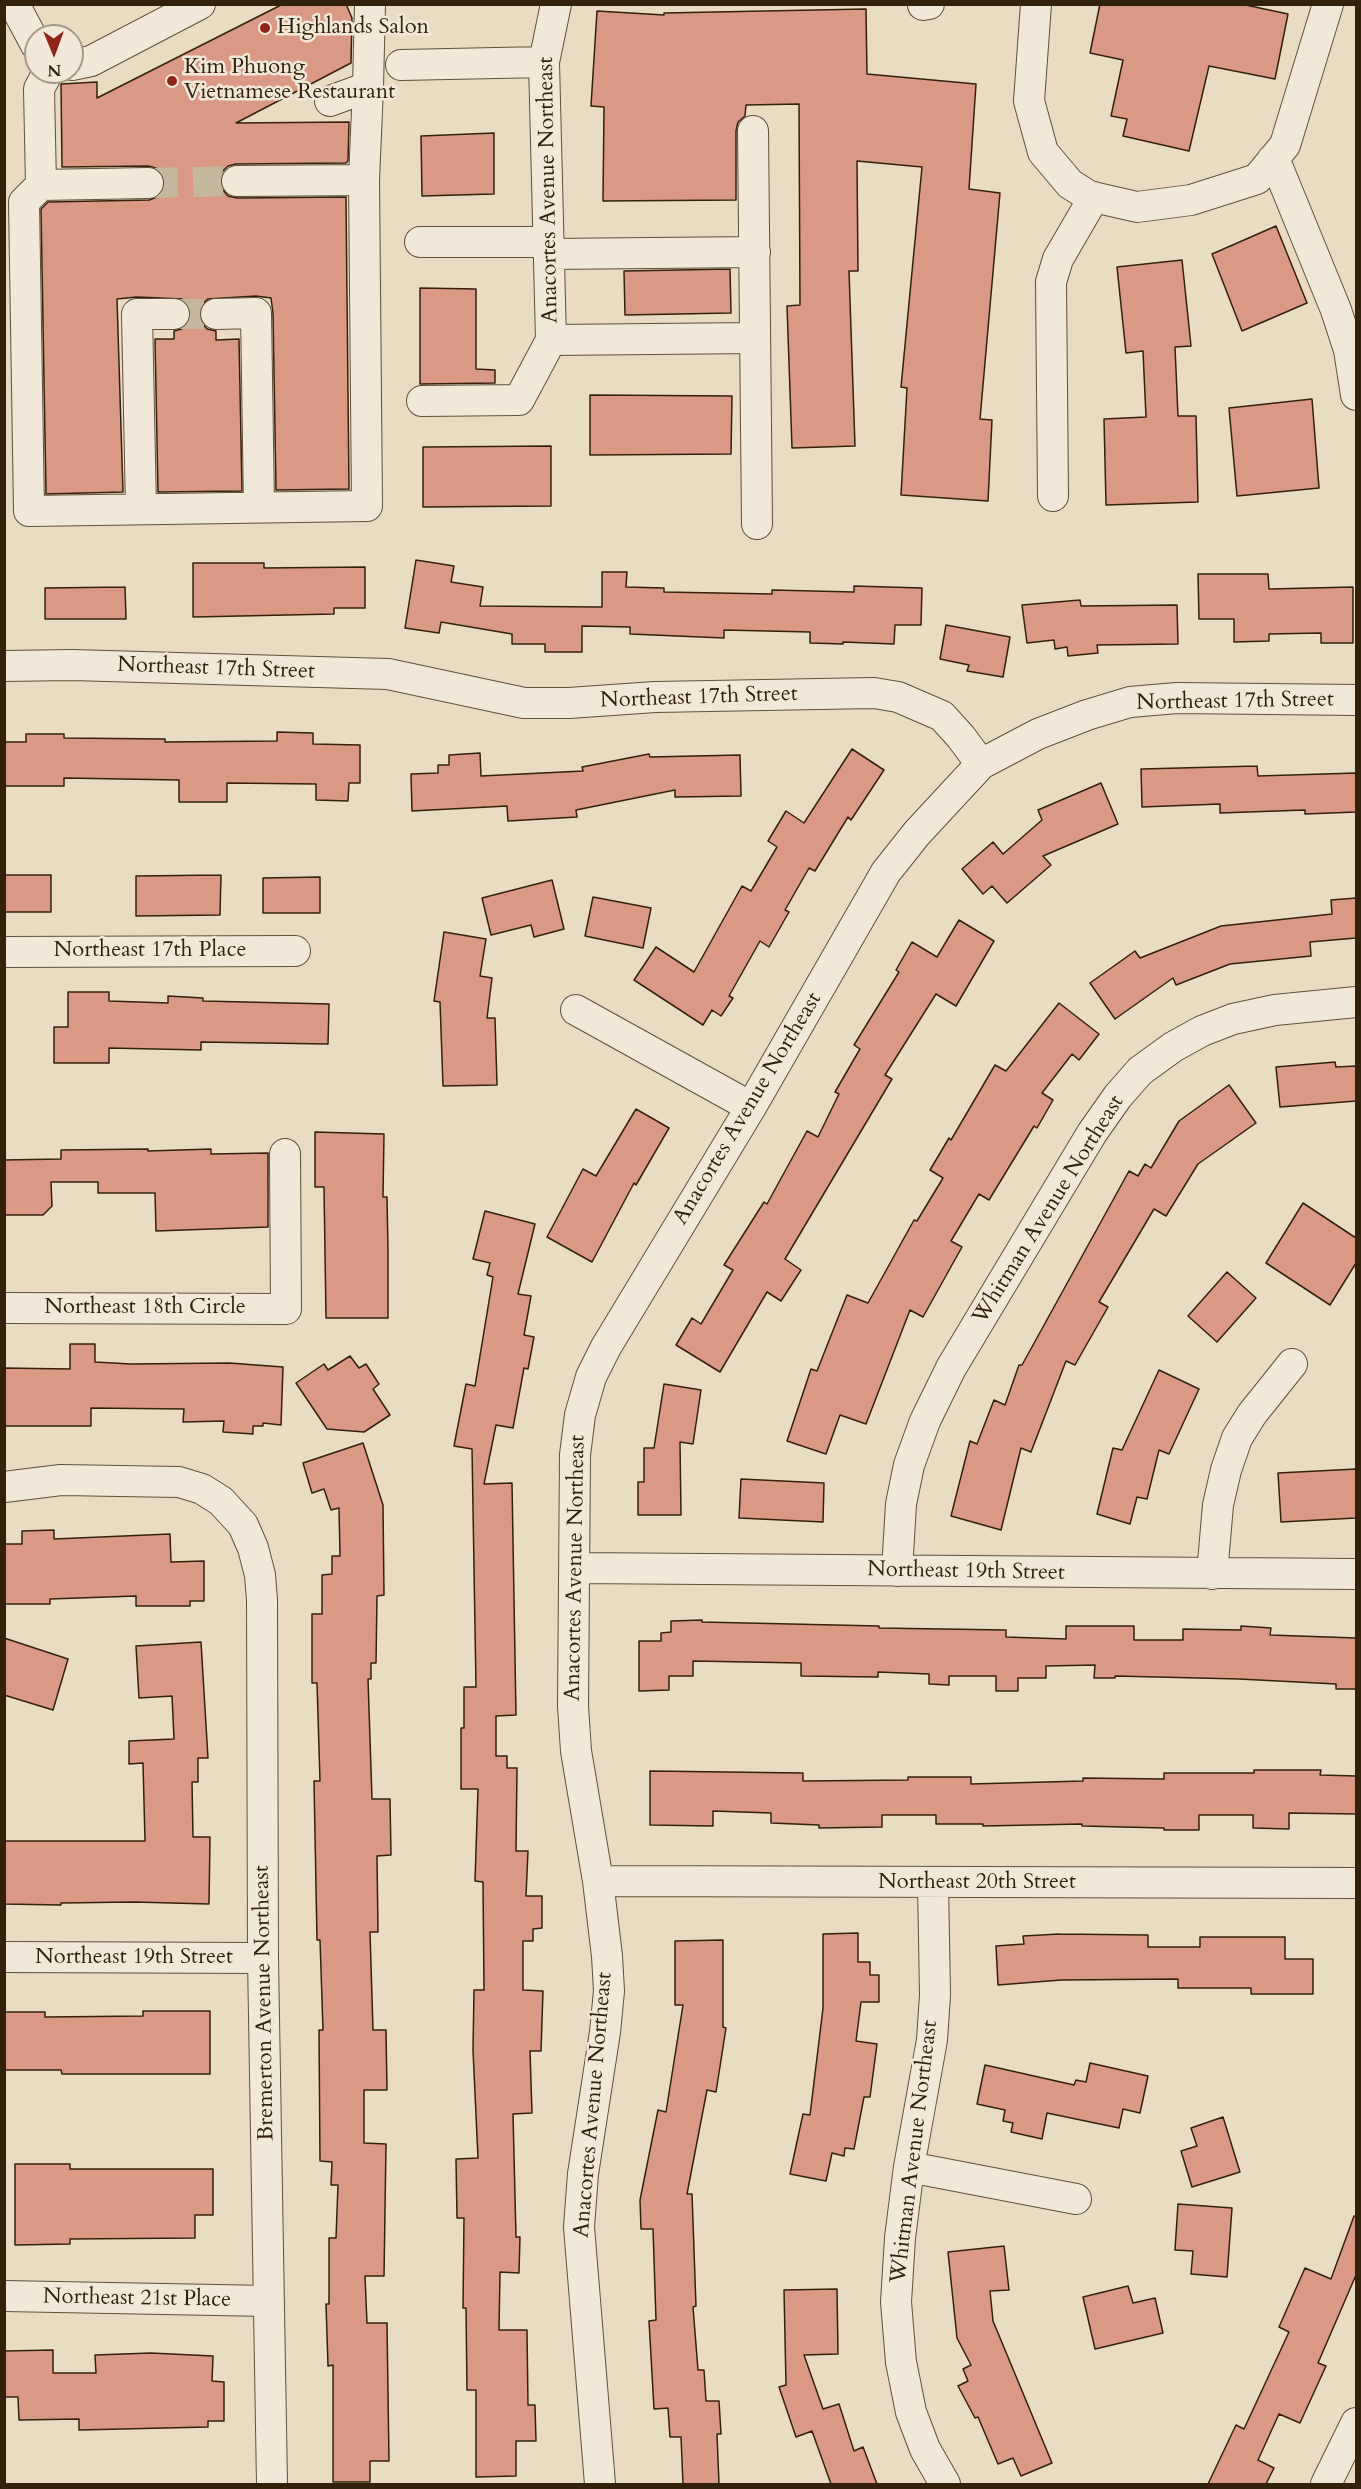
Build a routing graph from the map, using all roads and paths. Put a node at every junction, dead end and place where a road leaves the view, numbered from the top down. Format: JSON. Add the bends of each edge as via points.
{"nodes":[{"id":1,"x":14,"y":4,"type":"edge"},
{"id":2,"x":200,"y":4,"type":"edge"},
{"id":3,"x":370,"y":4,"type":"edge"},
{"id":4,"x":556,"y":4,"type":"edge"},
{"id":5,"x":929,"y":4,"type":"edge"},
{"id":6,"x":1036,"y":4,"type":"edge"},
{"id":7,"x":1328,"y":4,"type":"edge"},
{"id":8,"x":923,"y":5,"type":"edge"},
{"id":9,"x":25,"y":24,"type":"edge"},
{"id":10,"x":544,"y":62,"type":"junction"},
{"id":11,"x":84,"y":63,"type":"edge"},
{"id":12,"x":401,"y":65,"type":"dead end"},
{"id":13,"x":42,"y":84,"type":"edge"},
{"id":14,"x":368,"y":87,"type":"junction"},
{"id":15,"x":330,"y":101,"type":"dead end"},
{"id":16,"x":753,"y":131,"type":"dead end"},
{"id":17,"x":1272,"y":160,"type":"junction"},
{"id":18,"x":364,"y":180,"type":"junction"},
{"id":19,"x":237,"y":181,"type":"tunnel mouth"},
{"id":20,"x":148,"y":183,"type":"tunnel mouth"},
{"id":21,"x":41,"y":185,"type":"junction"},
{"id":22,"x":1094,"y":197,"type":"junction"},
{"id":23,"x":420,"y":242,"type":"dead end"},
{"id":24,"x":549,"y":248,"type":"junction"},
{"id":25,"x":755,"y":252,"type":"junction"},
{"id":26,"x":174,"y":314,"type":"tunnel mouth"},
{"id":27,"x":216,"y":314,"type":"tunnel mouth"},
{"id":28,"x":755,"y":338,"type":"junction"},
{"id":29,"x":551,"y":340,"type":"junction"},
{"id":30,"x":1356,"y":395,"type":"edge"},
{"id":31,"x":422,"y":401,"type":"dead end"},
{"id":32,"x":1053,"y":496,"type":"dead end"},
{"id":33,"x":259,"y":507,"type":"junction"},
{"id":34,"x":141,"y":510,"type":"junction"},
{"id":35,"x":757,"y":524,"type":"dead end"},
{"id":36,"x":4,"y":666,"type":"edge"},
{"id":37,"x":1356,"y":700,"type":"edge"},
{"id":38,"x":981,"y":764,"type":"junction"},
{"id":39,"x":295,"y":951,"type":"dead end"},
{"id":40,"x":4,"y":952,"type":"edge"},
{"id":41,"x":1356,"y":1002,"type":"edge"},
{"id":42,"x":576,"y":1010,"type":"dead end"},
{"id":43,"x":751,"y":1107,"type":"junction"},
{"id":44,"x":285,"y":1154,"type":"dead end"},
{"id":45,"x":4,"y":1308,"type":"edge"},
{"id":46,"x":1292,"y":1364,"type":"dead end"},
{"id":47,"x":4,"y":1487,"type":"edge"},
{"id":48,"x":575,"y":1568,"type":"junction"},
{"id":49,"x":897,"y":1571,"type":"junction"},
{"id":50,"x":1212,"y":1574,"type":"junction"},
{"id":51,"x":1356,"y":1574,"type":"edge"},
{"id":52,"x":598,"y":1881,"type":"junction"},
{"id":53,"x":933,"y":1883,"type":"junction"},
{"id":54,"x":1356,"y":1883,"type":"edge"},
{"id":55,"x":4,"y":1957,"type":"edge"},
{"id":56,"x":263,"y":1958,"type":"junction"},
{"id":57,"x":909,"y":2167,"type":"junction"},
{"id":58,"x":1076,"y":2199,"type":"dead end"},
{"id":59,"x":4,"y":2296,"type":"edge"},
{"id":60,"x":269,"y":2301,"type":"junction"},
{"id":61,"x":1356,"y":2423,"type":"edge"},
{"id":62,"x":272,"y":2484,"type":"edge"},
{"id":63,"x":600,"y":2484,"type":"edge"},
{"id":64,"x":945,"y":2484,"type":"edge"},
{"id":65,"x":1326,"y":2484,"type":"edge"}],
"edges":[{"from":1,"to":9,"type":"street"},
{"from":2,"to":11,"type":"street"},
{"from":3,"to":14,"type":"street"},
{"from":4,"to":10,"type":"street","name":"Anacortes Avenue Northeast"},
{"from":5,"to":8,"type":"street"},
{"from":6,"to":22,"type":"street","via":[[1029,101],[1043,152],[1070,184]]},
{"from":7,"to":17,"type":"street","via":[[1285,145]]},
{"from":10,"to":12,"type":"street"},
{"from":10,"to":24,"type":"street","name":"Anacortes Avenue Northeast"},
{"from":13,"to":21,"type":"street"},
{"from":14,"to":15,"type":"street"},
{"from":14,"to":18,"type":"street"},
{"from":16,"to":25,"type":"street"},
{"from":17,"to":22,"type":"street","via":[[1257,179],[1191,200],[1137,207]]},
{"from":17,"to":30,"type":"street","via":[[1336,310],[1349,350]]},
{"from":18,"to":19,"type":"street"},
{"from":18,"to":33,"type":"street","via":[[367,506]]},
{"from":20,"to":21,"type":"street"},
{"from":21,"to":34,"type":"street","via":[[24,202],[29,512]]},
{"from":22,"to":32,"type":"street","via":[[1058,259],[1051,282]]},
{"from":23,"to":24,"type":"street"},
{"from":24,"to":25,"type":"street"},
{"from":24,"to":29,"type":"street","name":"Anacortes Avenue Northeast"},
{"from":25,"to":28,"type":"street"},
{"from":26,"to":34,"type":"street","via":[[137,315]]},
{"from":27,"to":33,"type":"street","via":[[255,313]]},
{"from":28,"to":29,"type":"street"},
{"from":28,"to":35,"type":"street"},
{"from":29,"to":31,"type":"street","via":[[519,400]]},
{"from":33,"to":34,"type":"street"},
{"from":36,"to":38,"type":"street","name":"Northeast 17th Street","via":[[388,674],[524,703],[874,693],[898,697],[942,716]]},
{"from":37,"to":38,"type":"street","name":"Northeast 17th Street","via":[[1176,698],[1130,702],[1038,734]]},
{"from":38,"to":43,"type":"street","name":"Anacortes Avenue Northeast","via":[[917,832],[886,872]]},
{"from":39,"to":40,"type":"street","name":"Northeast 17th Place"},
{"from":41,"to":49,"type":"street","name":"Whitman Avenue Northeast","via":[[1275,1010],[1202,1031],[1140,1071],[1118,1096],[951,1368],[925,1421],[900,1504]]},
{"from":42,"to":43,"type":"street"},
{"from":43,"to":48,"type":"street","name":"Anacortes Avenue Northeast","via":[[591,1377],[580,1415],[575,1455]]},
{"from":44,"to":45,"type":"street","name":"Northeast 18th Circle","via":[[286,1309]]},
{"from":46,"to":50,"type":"street","via":[[1237,1438],[1218,1505]]},
{"from":47,"to":56,"type":"street","name":"Bremerton Avenue Northeast","via":[[61,1480],[178,1482],[202,1489],[243,1525],[253,1548],[262,1600]]},
{"from":48,"to":49,"type":"street","name":"Northeast 19th Street"},
{"from":48,"to":52,"type":"street","name":"Anacortes Avenue Northeast","via":[[576,1751]]},
{"from":49,"to":50,"type":"street","name":"Northeast 19th Street"},
{"from":50,"to":51,"type":"street","name":"Northeast 19th Street"},
{"from":52,"to":53,"type":"street","name":"Northeast 20th Street"},
{"from":52,"to":63,"type":"street","name":"Anacortes Avenue Northeast","via":[[609,1991],[579,2227]]},
{"from":53,"to":54,"type":"street","name":"Northeast 20th Street"},
{"from":53,"to":57,"type":"street","name":"Whitman Avenue Northeast","via":[[932,2040]]},
{"from":55,"to":56,"type":"street","name":"Northeast 19th Street"},
{"from":56,"to":60,"type":"street","name":"Bremerton Avenue Northeast"},
{"from":57,"to":58,"type":"street"},
{"from":57,"to":64,"type":"street","name":"Whitman Avenue Northeast","via":[[896,2302],[901,2362],[911,2412],[925,2449]]},
{"from":59,"to":60,"type":"street","name":"Northeast 21st Place"},
{"from":60,"to":62,"type":"street","name":"Bremerton Avenue Northeast"},
{"from":61,"to":65,"type":"street"}]}
